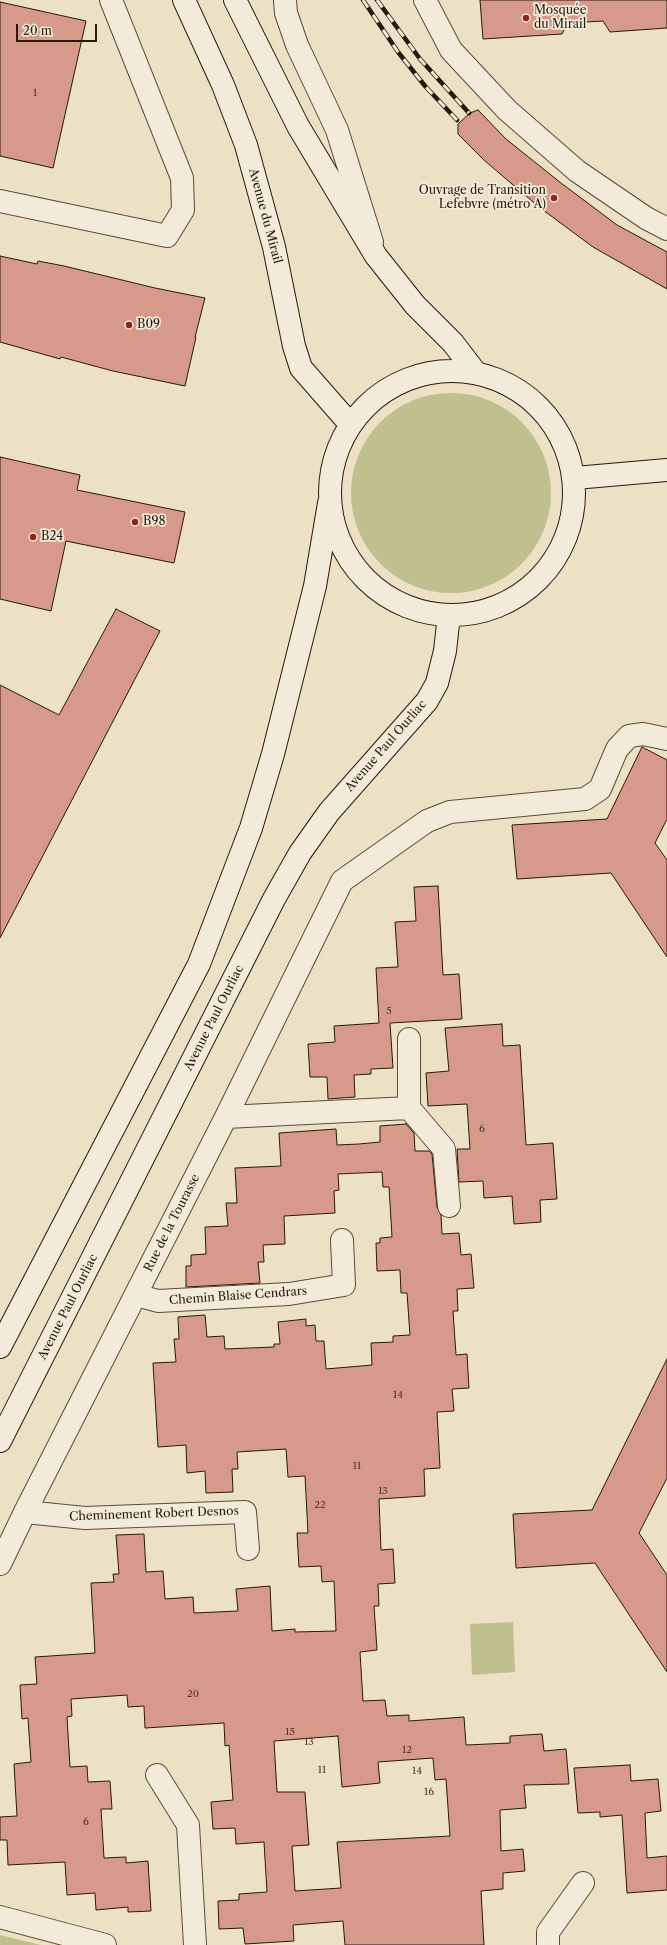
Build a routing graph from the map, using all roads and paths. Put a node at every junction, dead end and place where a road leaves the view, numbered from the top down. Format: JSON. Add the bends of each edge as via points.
{"nodes":[{"id":1,"x":112,"y":0,"type":"edge"},
{"id":2,"x":184,"y":0,"type":"edge"},
{"id":3,"x":235,"y":0,"type":"edge"},
{"id":4,"x":285,"y":0,"type":"edge"},
{"id":5,"x":426,"y":0,"type":"edge"},
{"id":6,"x":0,"y":201,"type":"edge"},
{"id":7,"x":667,"y":229,"type":"edge"},
{"id":8,"x":376,"y":256,"type":"junction"},
{"id":9,"x":476,"y":373,"type":"junction"},
{"id":10,"x":350,"y":424,"type":"junction"},
{"id":11,"x":667,"y":470,"type":"edge"},
{"id":12,"x":575,"y":478,"type":"junction"},
{"id":13,"x":330,"y":503,"type":"junction"},
{"id":14,"x":449,"y":615,"type":"junction"},
{"id":15,"x":667,"y":739,"type":"edge"},
{"id":16,"x":409,"y":1039,"type":"dead end"},
{"id":17,"x":409,"y":1108,"type":"junction"},
{"id":18,"x":226,"y":1117,"type":"junction"},
{"id":19,"x":449,"y":1206,"type":"dead end"},
{"id":20,"x":342,"y":1240,"type":"dead end"},
{"id":21,"x":136,"y":1295,"type":"junction"},
{"id":22,"x":0,"y":1347,"type":"edge"},
{"id":23,"x":0,"y":1441,"type":"edge"},
{"id":24,"x":25,"y":1512,"type":"junction"},
{"id":25,"x":248,"y":1549,"type":"dead end"},
{"id":26,"x":0,"y":1564,"type":"edge"},
{"id":27,"x":157,"y":1775,"type":"dead end"},
{"id":28,"x":583,"y":1883,"type":"dead end"},
{"id":29,"x":0,"y":1917,"type":"edge"},
{"id":30,"x":105,"y":1945,"type":"edge"},
{"id":31,"x":195,"y":1945,"type":"edge"},
{"id":32,"x":548,"y":1945,"type":"edge"}],
"edges":[{"from":1,"to":6,"type":"street","via":[[182,178],[183,210],[166,236]]},
{"from":2,"to":10,"type":"street","name":"Avenue du Mirail","via":[[223,85],[246,145],[274,247],[294,346],[301,368]]},
{"from":3,"to":8,"type":"street","via":[[298,126]]},
{"from":4,"to":8,"type":"street","via":[[286,13],[297,45],[337,130]]},
{"from":5,"to":7,"type":"street","via":[[451,50],[507,110],[577,171],[646,218]]},
{"from":8,"to":9,"type":"street","via":[[414,305],[453,343]]},
{"from":9,"to":10,"type":"street","via":[[433,372],[412,377],[392,386],[369,402]]},
{"from":9,"to":12,"type":"street","via":[[503,382],[527,396],[548,417],[561,438]]},
{"from":10,"to":13,"type":"street","via":[[332,468]]},
{"from":11,"to":12,"type":"street"},
{"from":12,"to":14,"type":"street","via":[[571,520],[562,546],[547,569],[528,588],[504,603],[477,612]]},
{"from":13,"to":14,"type":"street","via":[[341,546],[354,566],[373,586],[395,601],[421,611]]},
{"from":13,"to":22,"type":"street","via":[[315,586],[273,754],[250,828],[200,964]]},
{"from":14,"to":23,"type":"street","name":"Avenue Paul Ourliac","via":[[445,651],[437,682],[427,701],[329,812],[296,860]]},
{"from":15,"to":18,"type":"street","name":"Rue de la Tourasse","via":[[643,734],[629,736],[617,749],[600,789],[586,799],[450,812],[426,821],[342,881]]},
{"from":16,"to":17,"type":"street"},
{"from":17,"to":18,"type":"street"},
{"from":17,"to":19,"type":"street","via":[[444,1148]]},
{"from":18,"to":21,"type":"street","name":"Rue de la Tourasse"},
{"from":20,"to":21,"type":"street","name":"Chemin Blaise Cendrars","via":[[344,1284],[289,1294],[158,1302]]},
{"from":21,"to":24,"type":"street","name":"Rue de la Tourasse"},
{"from":24,"to":25,"type":"street","name":"Cheminement Robert Desnos","via":[[85,1518],[245,1512]]},
{"from":24,"to":26,"type":"street","name":"Rue de la Tourasse"},
{"from":27,"to":31,"type":"street","via":[[188,1825]]},
{"from":28,"to":32,"type":"street","via":[[548,1932]]},
{"from":29,"to":30,"type":"street"}]}
